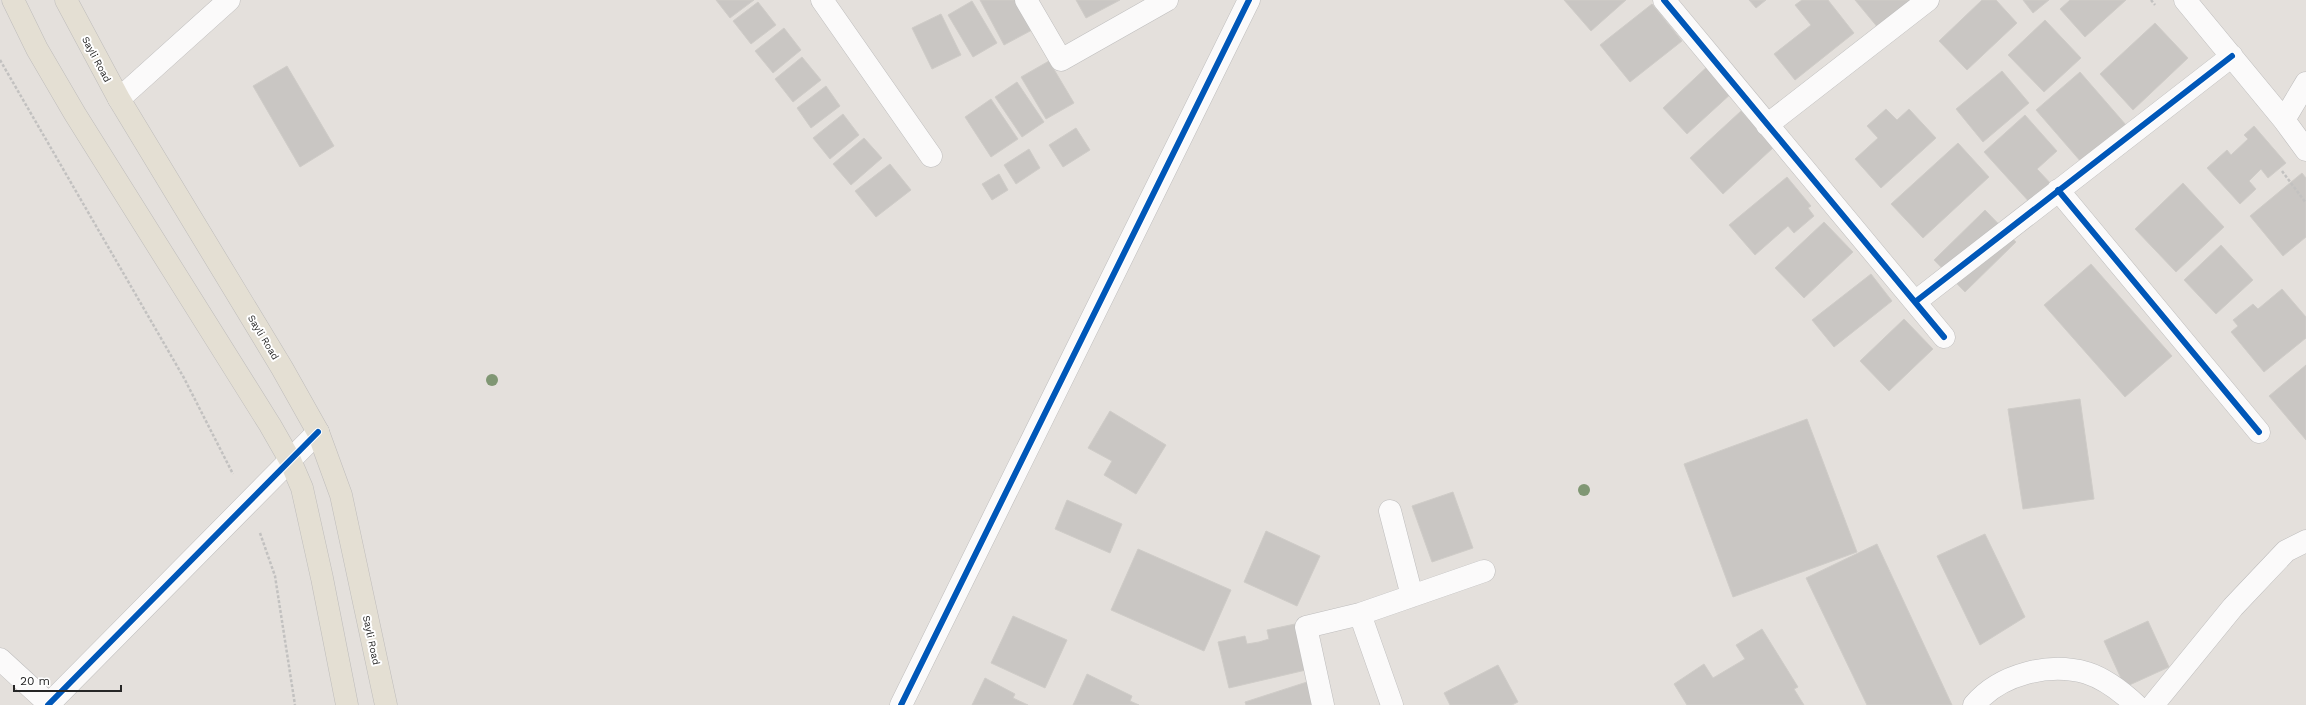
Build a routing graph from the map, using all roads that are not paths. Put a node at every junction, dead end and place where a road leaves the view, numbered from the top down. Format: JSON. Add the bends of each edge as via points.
{"nodes":[{"id":1,"x":13,"y":0,"type":"edge"},
{"id":2,"x":66,"y":0,"type":"edge"},
{"id":3,"x":229,"y":0,"type":"edge"},
{"id":4,"x":822,"y":0,"type":"edge"},
{"id":5,"x":1026,"y":0,"type":"edge"},
{"id":6,"x":1167,"y":0,"type":"edge"},
{"id":7,"x":1249,"y":0,"type":"edge"},
{"id":8,"x":1664,"y":0,"type":"edge"},
{"id":9,"x":1928,"y":0,"type":"edge"},
{"id":10,"x":2185,"y":0,"type":"edge"},
{"id":11,"x":2232,"y":56,"type":"junction"},
{"id":12,"x":2306,"y":83,"type":"edge"},
{"id":13,"x":119,"y":99,"type":"junction"},
{"id":14,"x":2284,"y":120,"type":"junction"},
{"id":15,"x":1767,"y":125,"type":"junction"},
{"id":16,"x":2306,"y":150,"type":"edge"},
{"id":17,"x":931,"y":156,"type":"dead end"},
{"id":18,"x":2058,"y":190,"type":"junction"},
{"id":19,"x":1915,"y":302,"type":"junction"},
{"id":20,"x":1944,"y":337,"type":"dead end"},
{"id":21,"x":318,"y":432,"type":"junction"},
{"id":22,"x":2259,"y":432,"type":"dead end"},
{"id":23,"x":290,"y":460,"type":"junction"},
{"id":24,"x":1390,"y":511,"type":"dead end"},
{"id":25,"x":2306,"y":541,"type":"edge"},
{"id":26,"x":1484,"y":571,"type":"dead end"},
{"id":27,"x":1412,"y":596,"type":"junction"},
{"id":28,"x":1360,"y":614,"type":"junction"},
{"id":29,"x":0,"y":659,"type":"edge"},
{"id":30,"x":49,"y":704,"type":"edge"},
{"id":31,"x":347,"y":705,"type":"edge"},
{"id":32,"x":386,"y":705,"type":"edge"},
{"id":33,"x":901,"y":705,"type":"edge"},
{"id":34,"x":1323,"y":705,"type":"edge"},
{"id":35,"x":1392,"y":705,"type":"edge"},
{"id":36,"x":1974,"y":705,"type":"edge"},
{"id":37,"x":2136,"y":705,"type":"edge"},
{"id":38,"x":2153,"y":705,"type":"edge"}],
"edges":[{"from":1,"to":23,"type":"main road","via":[[37,49],[75,114]]},
{"from":2,"to":13,"type":"main road","name":"Sayli Road"},
{"from":3,"to":13,"type":"street"},
{"from":4,"to":17,"type":"street"},
{"from":5,"to":6,"type":"street","via":[[1061,60]]},
{"from":7,"to":33,"type":"street"},
{"from":8,"to":15,"type":"street"},
{"from":9,"to":15,"type":"street"},
{"from":10,"to":11,"type":"street"},
{"from":11,"to":14,"type":"street"},
{"from":11,"to":18,"type":"street"},
{"from":12,"to":14,"type":"street"},
{"from":13,"to":21,"type":"main road","name":"Sayli Road"},
{"from":14,"to":16,"type":"street"},
{"from":15,"to":19,"type":"street"},
{"from":18,"to":19,"type":"street"},
{"from":18,"to":22,"type":"street"},
{"from":19,"to":20,"type":"street"},
{"from":21,"to":23,"type":"street"},
{"from":21,"to":32,"type":"main road","name":"Sayli Road","via":[[341,495]]},
{"from":23,"to":30,"type":"street"},
{"from":23,"to":31,"type":"main road","via":[[302,488],[312,530]]},
{"from":24,"to":27,"type":"street"},
{"from":25,"to":38,"type":"street","via":[[2286,551],[2233,607]]},
{"from":26,"to":27,"type":"street"},
{"from":27,"to":28,"type":"street"},
{"from":28,"to":34,"type":"street","via":[[1306,627]]},
{"from":28,"to":35,"type":"street"},
{"from":29,"to":30,"type":"street"},
{"from":36,"to":37,"type":"street","via":[[1983,694],[2016,675],[2051,669],[2087,673],[2120,689]]}]}
